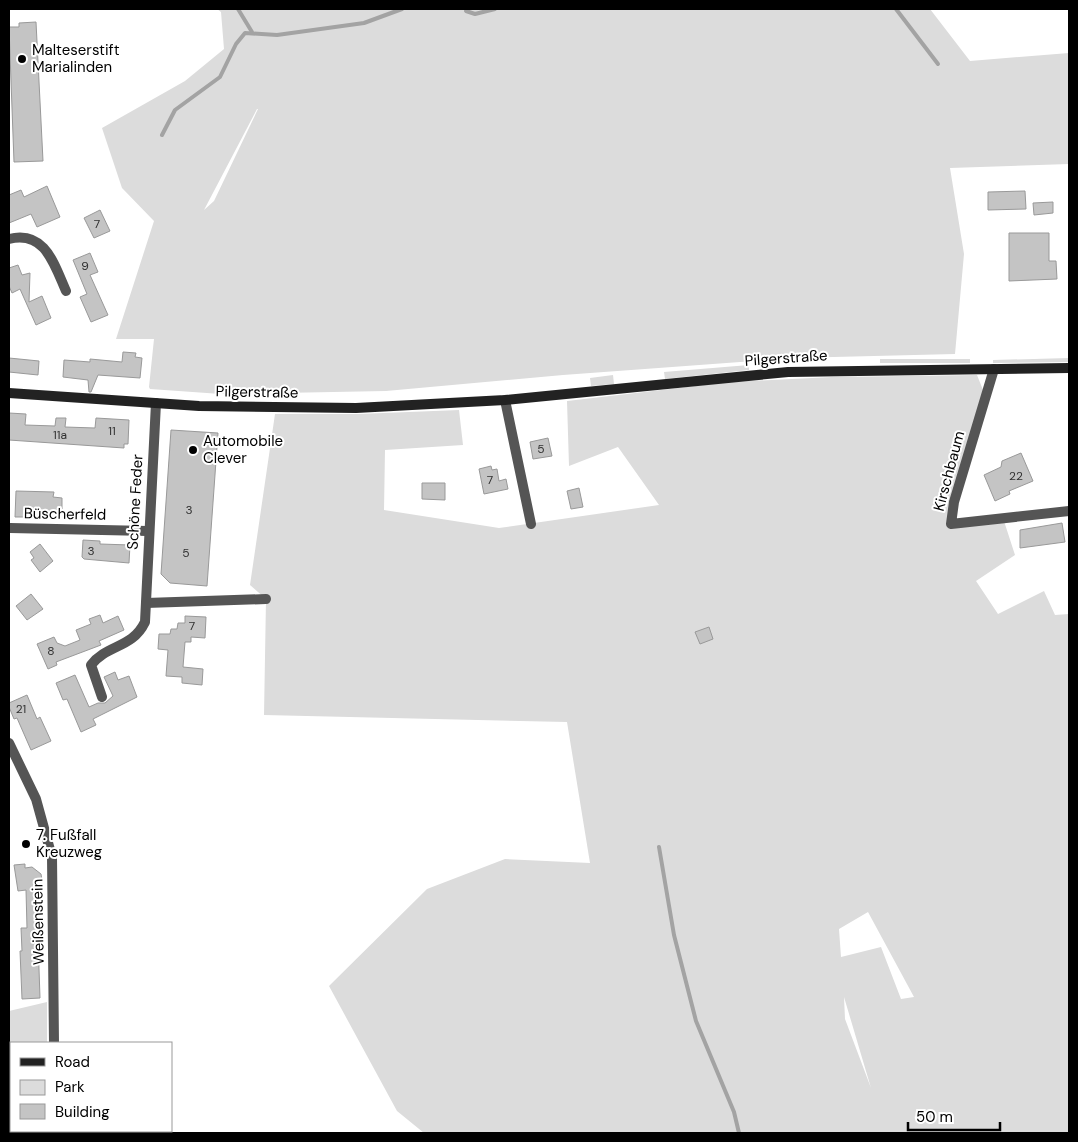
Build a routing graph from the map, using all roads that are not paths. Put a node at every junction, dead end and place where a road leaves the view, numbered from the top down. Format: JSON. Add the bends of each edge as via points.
{"nodes":[{"id":1,"x":9,"y":238,"type":"edge"},
{"id":2,"x":66,"y":291,"type":"dead end"},
{"id":3,"x":1069,"y":368,"type":"edge"},
{"id":4,"x":994,"y":369,"type":"junction"},
{"id":5,"x":9,"y":393,"type":"edge"},
{"id":6,"x":505,"y":400,"type":"junction"},
{"id":7,"x":156,"y":403,"type":"junction"},
{"id":8,"x":1069,"y":511,"type":"edge"},
{"id":9,"x":531,"y":524,"type":"dead end"},
{"id":10,"x":10,"y":528,"type":"dead end"},
{"id":11,"x":148,"y":531,"type":"junction"},
{"id":12,"x":266,"y":599,"type":"dead end"},
{"id":13,"x":146,"y":603,"type":"junction"},
{"id":14,"x":102,"y":697,"type":"dead end"},
{"id":15,"x":9,"y":743,"type":"edge"},
{"id":16,"x":54,"y":1042,"type":"edge"}],
"edges":[{"from":1,"to":2,"type":"street","via":[[31,238],[41,243]]},
{"from":3,"to":4,"type":"main road","name":"Pilgerstraße"},
{"from":4,"to":6,"type":"main road","name":"Pilgerstraße","via":[[788,372]]},
{"from":4,"to":8,"type":"street","name":"Kirschbaum","via":[[954,502],[951,524]]},
{"from":5,"to":7,"type":"main road","name":"Pilgerstraße"},
{"from":6,"to":7,"type":"main road","name":"Pilgerstraße","via":[[356,408]]},
{"from":6,"to":9,"type":"street"},
{"from":7,"to":11,"type":"street","name":"Schöne Feder"},
{"from":10,"to":11,"type":"street","name":"Büscherfeld"},
{"from":11,"to":13,"type":"street","name":"Schöne Feder"},
{"from":12,"to":13,"type":"street"},
{"from":13,"to":14,"type":"street","name":"Schöne Feder","via":[[145,622],[140,632],[132,640],[97,657],[91,665]]},
{"from":15,"to":16,"type":"street","name":"Weißenstein","via":[[44,824],[52,857]]}]}
